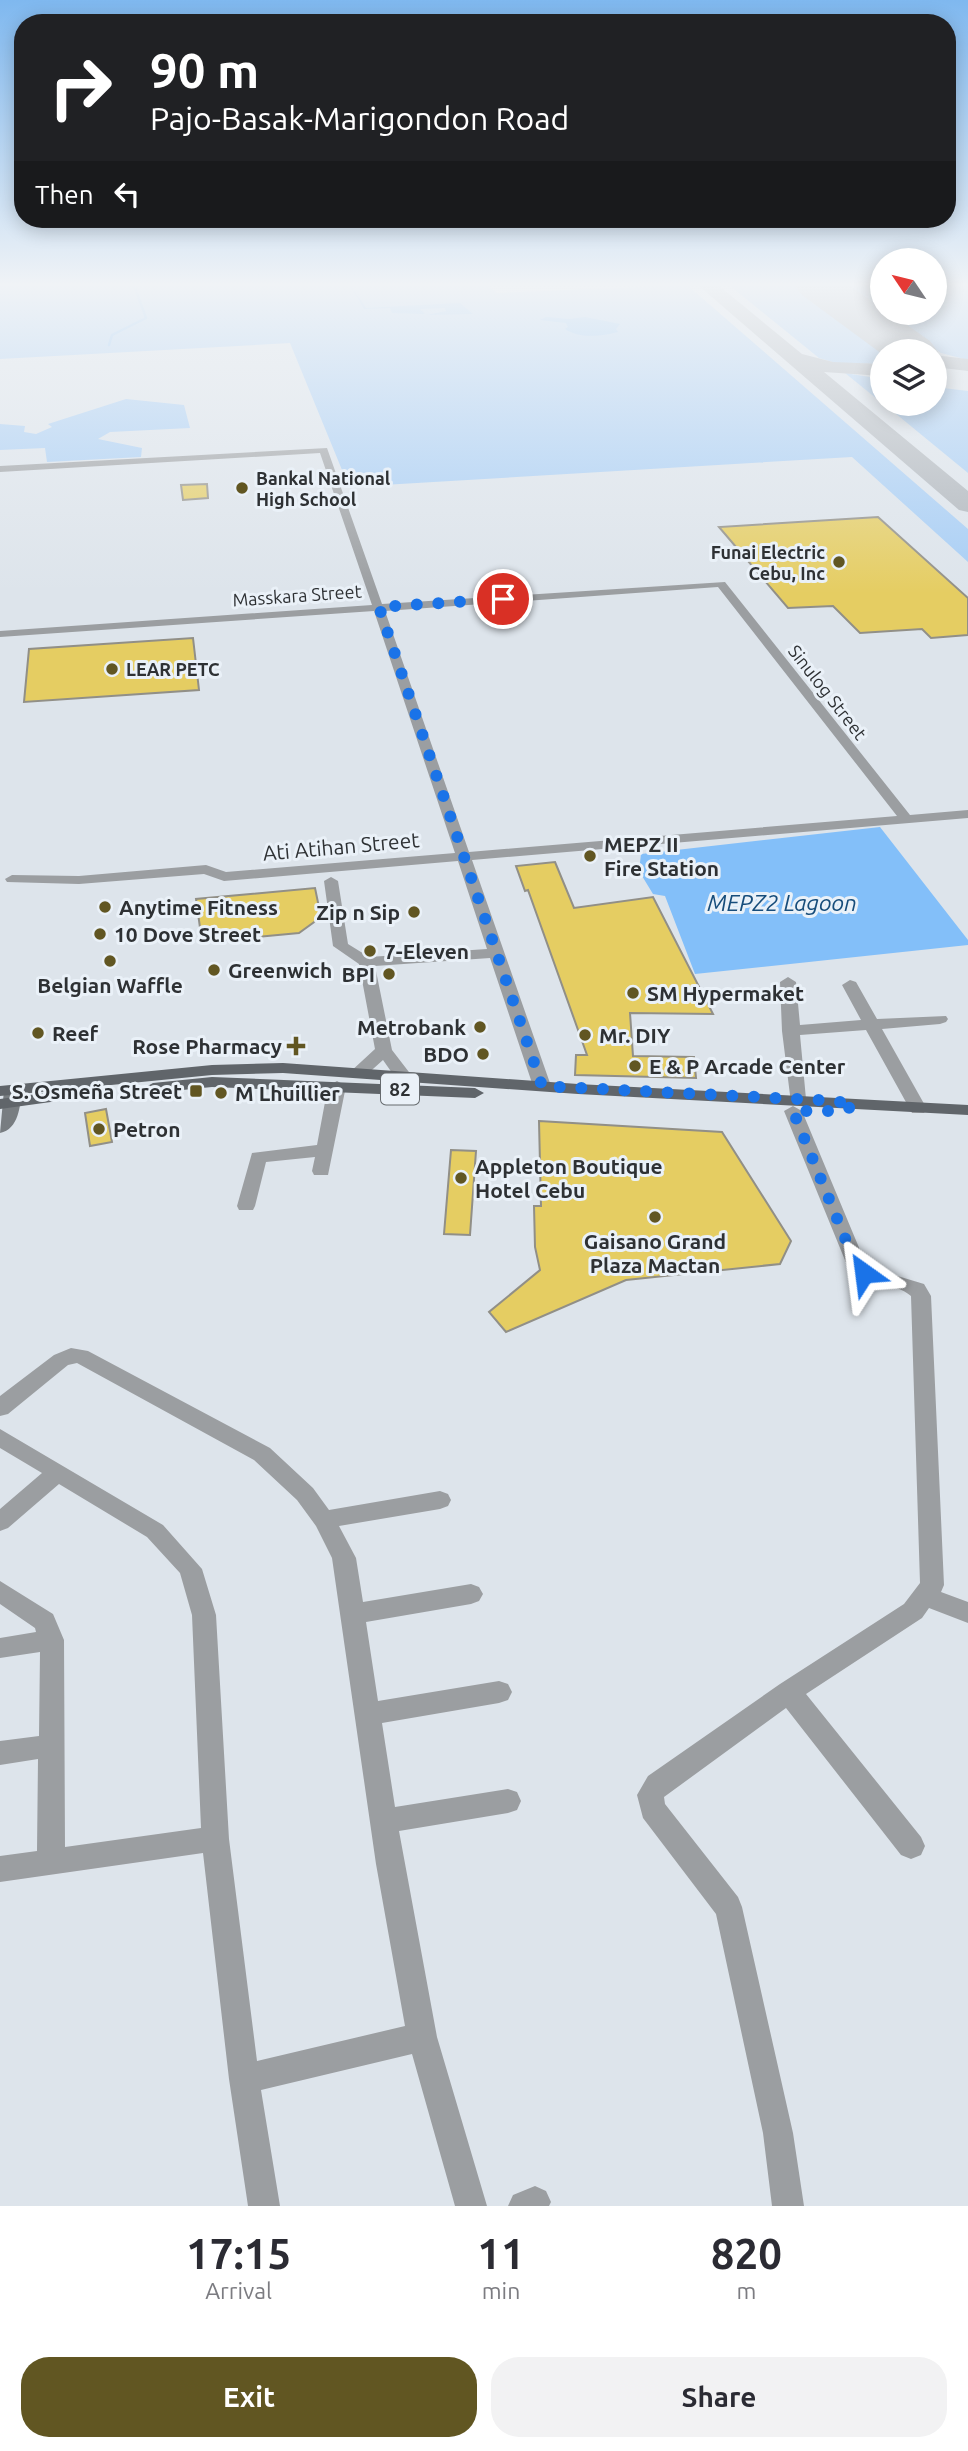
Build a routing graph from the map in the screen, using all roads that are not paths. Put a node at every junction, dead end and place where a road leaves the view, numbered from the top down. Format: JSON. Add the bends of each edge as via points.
{"nodes":[{"id":1,"x":0,"y":469,"type":"edge"},
{"id":2,"x":721,"y":584,"type":"joint"},
{"id":3,"x":379,"y":607,"type":"junction"},
{"id":4,"x":0,"y":634,"type":"edge"},
{"id":5,"x":968,"y":814,"type":"edge"},
{"id":6,"x":907,"y":820,"type":"junction"},
{"id":7,"x":465,"y":856,"type":"junction"},
{"id":8,"x":12,"y":879,"type":"dead end"},
{"id":9,"x":331,"y":881,"type":"dead end"},
{"id":10,"x":498,"y":953,"type":"junction"},
{"id":11,"x":366,"y":962,"type":"junction"},
{"id":12,"x":788,"y":982,"type":"dead end"},
{"id":13,"x":850,"y":985,"type":"dead end"},
{"id":14,"x":940,"y":1019,"type":"dead end"},
{"id":15,"x":871,"y":1024,"type":"junction"},
{"id":16,"x":790,"y":1031,"type":"junction"},
{"id":17,"x":384,"y":1050,"type":"junction"},
{"id":18,"x":358,"y":1073,"type":"junction"},
{"id":19,"x":403,"y":1076,"type":"junction"},
{"id":20,"x":337,"y":1086,"type":"junction"},
{"id":21,"x":542,"y":1086,"type":"junction"},
{"id":22,"x":60,"y":1091,"type":"junction"},
{"id":23,"x":6,"y":1097,"type":"edge"},
{"id":24,"x":795,"y":1105,"type":"junction"},
{"id":25,"x":918,"y":1109,"type":"junction"},
{"id":26,"x":968,"y":1110,"type":"edge"},
{"id":27,"x":0,"y":1128,"type":"edge"},
{"id":28,"x":325,"y":1150,"type":"junction"},
{"id":29,"x":321,"y":1171,"type":"dead end"},
{"id":30,"x":246,"y":1206,"type":"dead end"},
{"id":31,"x":0,"y":1409,"type":"edge"},
{"id":32,"x":0,"y":1437,"type":"edge"},
{"id":33,"x":58,"y":1472,"type":"junction"},
{"id":34,"x":440,"y":1500,"type":"dead end"},
{"id":35,"x":324,"y":1520,"type":"junction"},
{"id":36,"x":0,"y":1522,"type":"edge"},
{"id":37,"x":0,"y":1591,"type":"edge"},
{"id":38,"x":471,"y":1594,"type":"dead end"},
{"id":39,"x":926,"y":1596,"type":"junction"},
{"id":40,"x":968,"y":1613,"type":"edge"},
{"id":41,"x":352,"y":1614,"type":"junction"},
{"id":42,"x":52,"y":1640,"type":"junction"},
{"id":43,"x":0,"y":1648,"type":"edge"},
{"id":44,"x":499,"y":1692,"type":"dead end"},
{"id":45,"x":789,"y":1692,"type":"junction"},
{"id":46,"x":367,"y":1714,"type":"junction"},
{"id":47,"x":52,"y":1745,"type":"junction"},
{"id":48,"x":0,"y":1753,"type":"edge"},
{"id":49,"x":508,"y":1801,"type":"dead end"},
{"id":50,"x":384,"y":1821,"type":"junction"},
{"id":51,"x":215,"y":1839,"type":"junction"},
{"id":52,"x":911,"y":1846,"type":"dead end"},
{"id":53,"x":51,"y":1862,"type":"junction"},
{"id":54,"x":0,"y":1868,"type":"edge"},
{"id":55,"x":422,"y":2037,"type":"junction"},
{"id":56,"x":244,"y":2079,"type":"junction"},
{"id":57,"x":264,"y":2206,"type":"edge"},
{"id":58,"x":471,"y":2206,"type":"edge"},
{"id":59,"x":788,"y":2206,"type":"edge"}],
"edges":[{"from":1,"to":3,"type":"street","via":[[324,450]]},
{"from":2,"to":3,"type":"street","name":"Masskara Street"},
{"from":2,"to":6,"type":"street","name":"Sinulog Street"},
{"from":3,"to":4,"type":"street","name":"Masskara Street"},
{"from":3,"to":7,"type":"street"},
{"from":5,"to":6,"type":"street","name":"Ati Atihan Street"},
{"from":6,"to":7,"type":"street","name":"Ati Atihan Street"},
{"from":7,"to":8,"type":"street","name":"Ati Atihan Street","via":[[224,877],[206,869],[79,880]]},
{"from":7,"to":10,"type":"street"},
{"from":9,"to":11,"type":"street","via":[[341,946]]},
{"from":10,"to":11,"type":"street"},
{"from":10,"to":21,"type":"street"},
{"from":11,"to":17,"type":"street"},
{"from":12,"to":16,"type":"street"},
{"from":13,"to":15,"type":"street"},
{"from":14,"to":15,"type":"street"},
{"from":15,"to":16,"type":"street"},
{"from":15,"to":25,"type":"street"},
{"from":16,"to":24,"type":"street"},
{"from":17,"to":18,"type":"street"},
{"from":17,"to":19,"type":"street"},
{"from":18,"to":19,"type":"main road","number":"82"},
{"from":18,"to":22,"type":"main road","number":"82","via":[[212,1070]]},
{"from":19,"to":21,"type":"main road","number":"82"},
{"from":20,"to":22,"type":"main road","number":"82","via":[[212,1082]]},
{"from":20,"to":24,"type":"main road","number":"82"},
{"from":20,"to":28,"type":"street"},
{"from":21,"to":24,"type":"main road","number":"82"},
{"from":22,"to":23,"type":"main road","number":"82"},
{"from":23,"to":27,"type":"street","via":[[10,1116]]},
{"from":24,"to":25,"type":"main road","number":"82","via":[[838,1111],[855,1106]]},
{"from":24,"to":39,"type":"street","via":[[856,1265],[864,1273],[911,1286],[921,1296],[932,1584]]},
{"from":25,"to":26,"type":"main road","number":"82"},
{"from":28,"to":29,"type":"street"},
{"from":28,"to":30,"type":"street","via":[[258,1157]]},
{"from":31,"to":35,"type":"street","via":[[61,1360],[81,1356],[262,1454],[305,1494]]},
{"from":32,"to":33,"type":"street"},
{"from":33,"to":36,"type":"street"},
{"from":33,"to":51,"type":"street","via":[[155,1531],[190,1569],[204,1615]]},
{"from":34,"to":35,"type":"street"},
{"from":35,"to":41,"type":"street","via":[[344,1558]]},
{"from":37,"to":42,"type":"street","via":[[44,1622]]},
{"from":38,"to":41,"type":"street"},
{"from":39,"to":40,"type":"street"},
{"from":39,"to":45,"type":"street","via":[[913,1611]]},
{"from":41,"to":46,"type":"street"},
{"from":42,"to":43,"type":"street"},
{"from":42,"to":47,"type":"street"},
{"from":44,"to":46,"type":"street"},
{"from":45,"to":52,"type":"street"},
{"from":45,"to":59,"type":"street","via":[[657,1784],[650,1795],[652,1810],[727,1907],[778,2133]]},
{"from":46,"to":50,"type":"street"},
{"from":47,"to":48,"type":"street"},
{"from":47,"to":53,"type":"street"},
{"from":49,"to":50,"type":"street"},
{"from":50,"to":55,"type":"street"},
{"from":51,"to":53,"type":"street"},
{"from":51,"to":56,"type":"street"},
{"from":53,"to":54,"type":"street"},
{"from":55,"to":56,"type":"street"},
{"from":55,"to":58,"type":"street"},
{"from":56,"to":57,"type":"street"}]}
